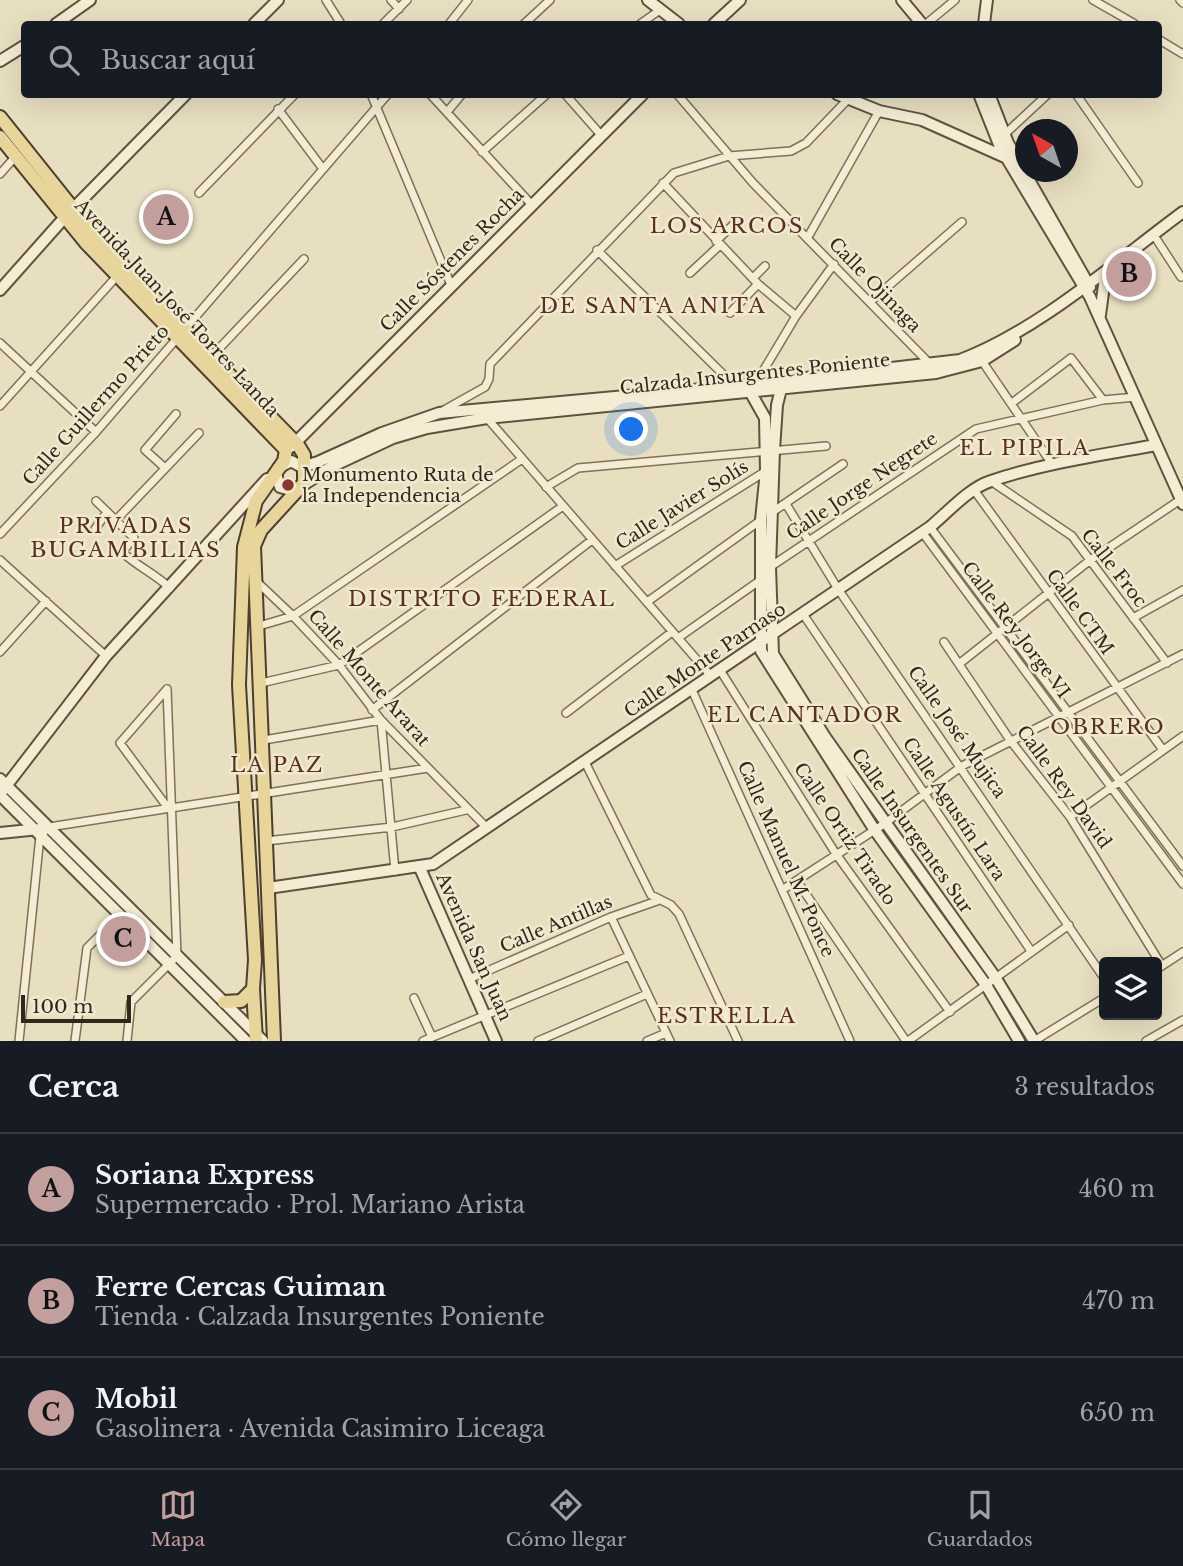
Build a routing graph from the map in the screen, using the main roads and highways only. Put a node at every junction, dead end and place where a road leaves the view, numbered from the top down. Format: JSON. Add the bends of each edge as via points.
{"nodes":[{"id":1,"x":0,"y":117,"type":"edge"},
{"id":2,"x":0,"y":137,"type":"edge"},
{"id":3,"x":70,"y":214,"type":"junction"},
{"id":4,"x":182,"y":333,"type":"junction"},
{"id":5,"x":292,"y":447,"type":"junction"},
{"id":6,"x":253,"y":989,"type":"junction"},
{"id":7,"x":224,"y":1002,"type":"road end"},
{"id":8,"x":255,"y":1039,"type":"edge"},
{"id":9,"x":274,"y":1041,"type":"edge"}],
"edges":[{"from":1,"to":3,"type":"main road","name":"Avenida Juan José Torres Landa"},
{"from":2,"to":3,"type":"main road","name":"Avenida Juan José Torres Landa"},
{"from":3,"to":4,"type":"main road","name":"Avenida Juan José Torres Landa"},
{"from":3,"to":4,"type":"main road","name":"Avenida Juan José Torres Landa","via":[[118,275]]},
{"from":4,"to":5,"type":"main road","name":"Avenida Juan José Torres Landa"},
{"from":4,"to":5,"type":"main road","name":"Avenida Juan José Torres Landa","via":[[212,356]]},
{"from":5,"to":6,"type":"main road","via":[[256,501],[244,547],[239,685]]},
{"from":5,"to":9,"type":"main road","via":[[304,455],[306,478],[255,541]]},
{"from":6,"to":7,"type":"main road","via":[[241,1001]]},
{"from":6,"to":8,"type":"main road"}]}
